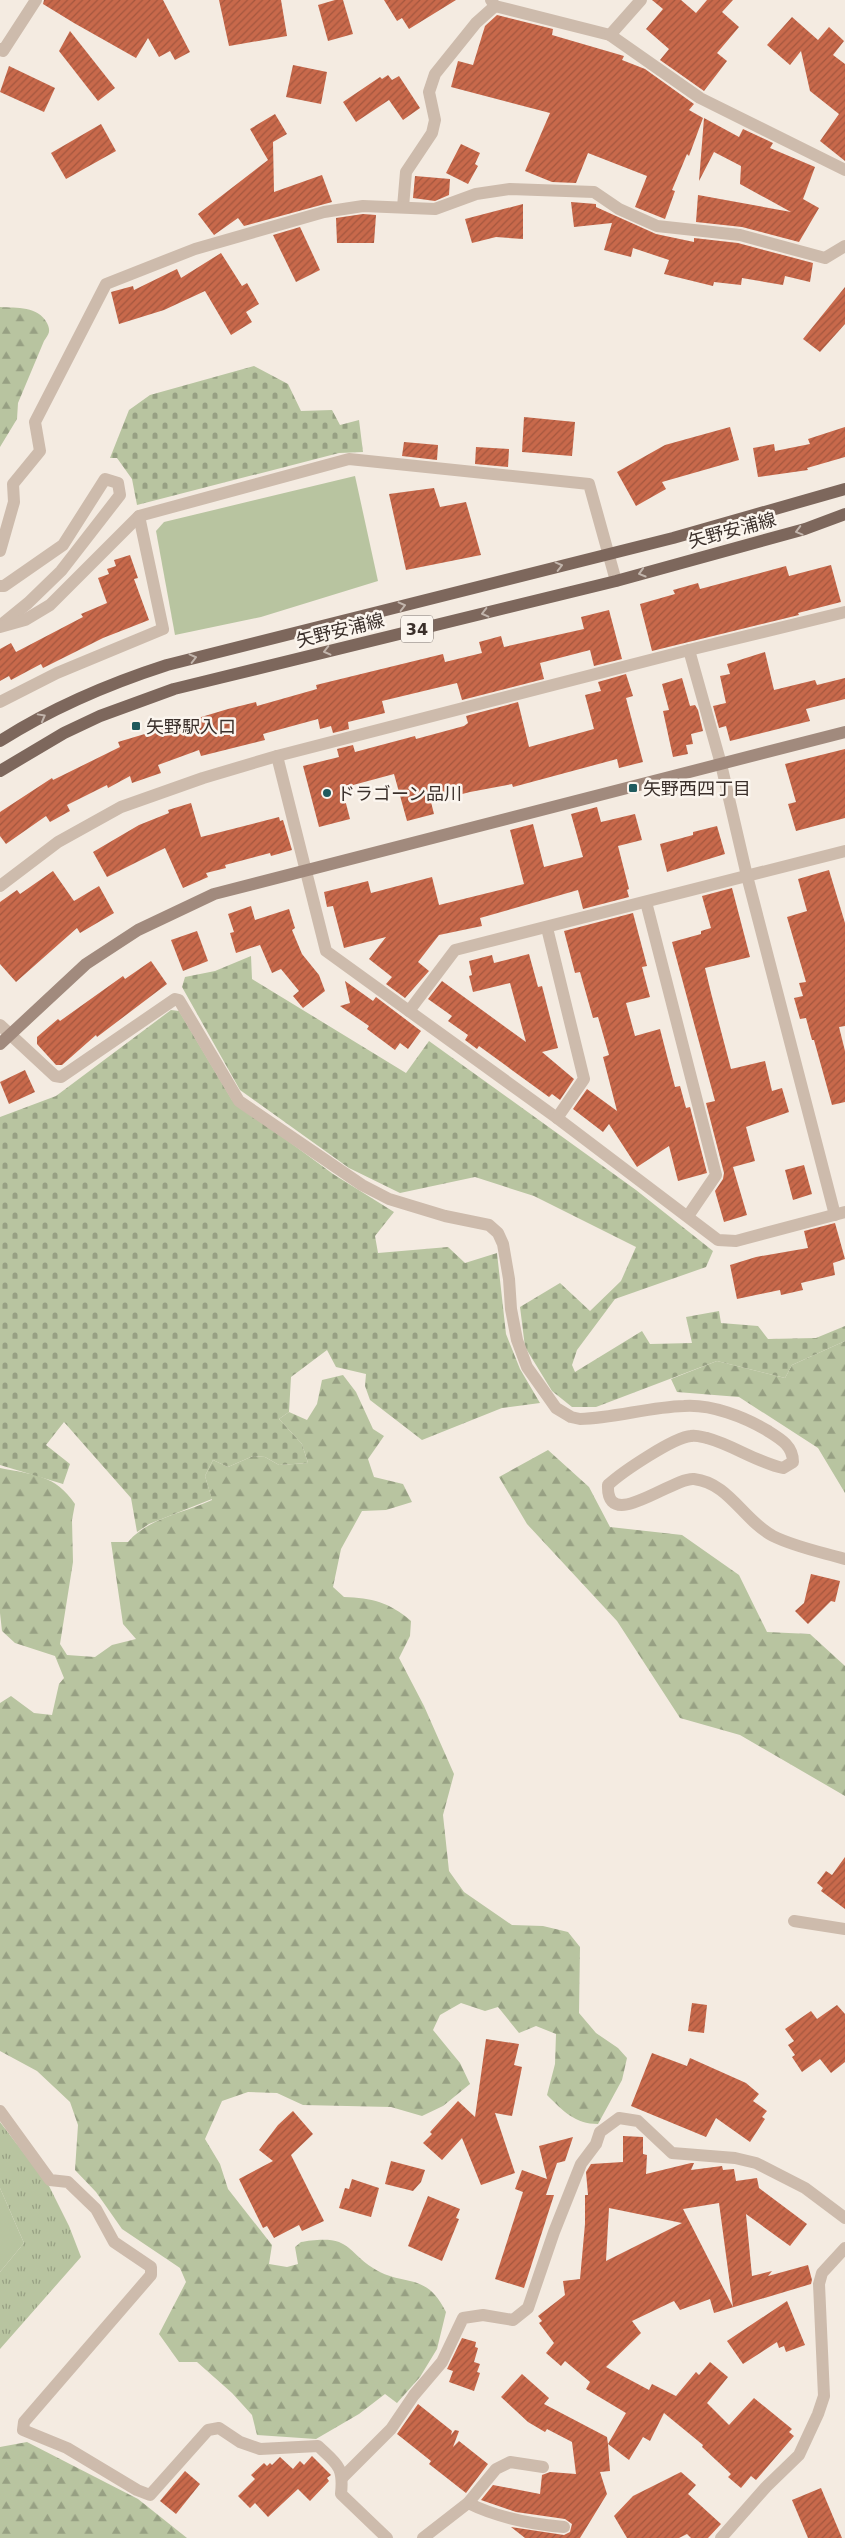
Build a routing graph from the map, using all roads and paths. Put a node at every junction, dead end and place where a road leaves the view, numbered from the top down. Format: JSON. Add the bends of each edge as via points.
{"nodes":[{"id":1,"x":36,"y":0,"type":"edge"},
{"id":2,"x":641,"y":0,"type":"edge"},
{"id":3,"x":493,"y":3,"type":"edge"},
{"id":4,"x":610,"y":35,"type":"junction"},
{"id":5,"x":1,"y":52,"type":"edge"},
{"id":6,"x":845,"y":170,"type":"edge"},
{"id":7,"x":403,"y":208,"type":"junction"},
{"id":8,"x":845,"y":246,"type":"edge"},
{"id":9,"x":845,"y":488,"type":"edge"},
{"id":10,"x":845,"y":514,"type":"edge"},
{"id":11,"x":139,"y":516,"type":"junction"},
{"id":12,"x":0,"y":551,"type":"edge"},
{"id":13,"x":608,"y":554,"type":"junction"},
{"id":14,"x":616,"y":580,"type":"junction"},
{"id":15,"x":0,"y":586,"type":"edge"},
{"id":16,"x":845,"y":612,"type":"edge"},
{"id":17,"x":0,"y":626,"type":"edge"},
{"id":18,"x":689,"y":650,"type":"junction"},
{"id":19,"x":0,"y":702,"type":"edge"},
{"id":20,"x":845,"y":732,"type":"edge"},
{"id":21,"x":0,"y":741,"type":"edge"},
{"id":22,"x":277,"y":756,"type":"junction"},
{"id":23,"x":721,"y":764,"type":"junction"},
{"id":24,"x":0,"y":771,"type":"edge"},
{"id":25,"x":845,"y":851,"type":"edge"},
{"id":26,"x":306,"y":870,"type":"junction"},
{"id":27,"x":747,"y":876,"type":"junction"},
{"id":28,"x":0,"y":886,"type":"edge"},
{"id":29,"x":646,"y":902,"type":"junction"},
{"id":30,"x":547,"y":928,"type":"junction"},
{"id":31,"x":409,"y":1011,"type":"junction"},
{"id":32,"x":0,"y":1024,"type":"edge"},
{"id":33,"x":11,"y":1035,"type":"junction"},
{"id":34,"x":0,"y":1044,"type":"edge"},
{"id":35,"x":556,"y":1118,"type":"junction"},
{"id":36,"x":840,"y":1213,"type":"edge"},
{"id":37,"x":688,"y":1216,"type":"junction"},
{"id":38,"x":845,"y":1559,"type":"edge"},
{"id":39,"x":794,"y":1921,"type":"dead end"},
{"id":40,"x":845,"y":1929,"type":"edge"},
{"id":41,"x":0,"y":2111,"type":"edge"},
{"id":42,"x":845,"y":2218,"type":"edge"},
{"id":43,"x":845,"y":2248,"type":"edge"},
{"id":44,"x":543,"y":2467,"type":"dead end"},
{"id":45,"x":343,"y":2477,"type":"junction"},
{"id":46,"x":468,"y":2503,"type":"junction"},
{"id":47,"x":564,"y":2527,"type":"dead end"},
{"id":48,"x":387,"y":2538,"type":"edge"},
{"id":49,"x":422,"y":2538,"type":"edge"},
{"id":50,"x":721,"y":2538,"type":"edge"}],
"edges":[{"from":1,"to":5,"type":"street"},
{"from":2,"to":4,"type":"street"},
{"from":3,"to":4,"type":"street"},
{"from":3,"to":7,"type":"street","via":[[435,74],[429,92],[435,120],[432,133],[406,172]]},
{"from":4,"to":6,"type":"street","via":[[700,98]]},
{"from":7,"to":8,"type":"street","via":[[435,209],[476,194],[510,189],[594,192],[619,209],[657,226],[740,236],[825,258]]},
{"from":7,"to":12,"type":"street","via":[[362,206],[324,212],[195,249],[106,284],[35,422],[40,451],[13,484],[14,502]]},
{"from":9,"to":13,"type":"main road","name":"矢野安浦線","number":"34"},
{"from":10,"to":14,"type":"main road","name":"矢野安浦線","number":"34","one_way":true,"via":[[805,529]]},
{"from":11,"to":13,"type":"street","via":[[349,459],[589,484]]},
{"from":11,"to":17,"type":"street","via":[[50,605],[25,620]]},
{"from":11,"to":19,"type":"street","via":[[163,629],[57,673]]},
{"from":13,"to":14,"type":"street"},
{"from":21,"to":13,"type":"main road","name":"矢野安浦線","number":"34","one_way":true,"via":[[90,693],[167,665]]},
{"from":14,"to":24,"type":"main road","name":"矢野安浦線","number":"34","one_way":true,"via":[[174,689],[100,716]]},
{"from":15,"to":17,"type":"street","via":[[63,545],[105,479],[118,483],[120,495],[61,571]]},
{"from":16,"to":18,"type":"street"},
{"from":18,"to":22,"type":"street"},
{"from":18,"to":23,"type":"street"},
{"from":20,"to":23,"type":"street"},
{"from":22,"to":26,"type":"street"},
{"from":22,"to":28,"type":"street","via":[[121,807],[58,842]]},
{"from":23,"to":26,"type":"street"},
{"from":23,"to":27,"type":"street"},
{"from":25,"to":27,"type":"street"},
{"from":26,"to":31,"type":"street","via":[[326,951]]},
{"from":26,"to":33,"type":"street","via":[[214,894],[138,930],[86,964]]},
{"from":27,"to":29,"type":"street"},
{"from":27,"to":36,"type":"street"},
{"from":29,"to":30,"type":"street"},
{"from":29,"to":37,"type":"street","via":[[716,1175]]},
{"from":30,"to":31,"type":"street","via":[[455,950]]},
{"from":30,"to":35,"type":"street","via":[[584,1078]]},
{"from":31,"to":35,"type":"street"},
{"from":32,"to":33,"type":"street"},
{"from":33,"to":34,"type":"street"},
{"from":33,"to":38,"type":"street","via":[[55,1076],[61,1076],[174,999],[179,1000],[239,1101],[362,1185],[389,1199],[489,1226],[498,1233],[503,1244],[517,1340],[526,1367],[556,1408],[580,1419],[684,1406],[708,1408],[757,1424],[785,1443],[793,1453],[793,1462],[783,1468],[708,1438],[692,1435],[618,1476],[608,1485],[612,1502],[629,1506],[683,1480],[706,1482],[728,1495],[752,1522],[772,1536]]},
{"from":35,"to":37,"type":"street"},
{"from":36,"to":37,"type":"street","via":[[736,1241],[718,1240]]},
{"from":39,"to":40,"type":"street"},
{"from":41,"to":45,"type":"street","via":[[50,2180],[68,2182],[96,2209],[114,2242],[151,2267],[151,2275],[24,2422],[23,2430],[66,2448],[137,2490],[150,2494],[208,2430],[219,2428],[260,2450],[318,2446],[341,2468]]},
{"from":42,"to":45,"type":"street","via":[[805,2188],[756,2163],[672,2153],[638,2121],[619,2118],[600,2132],[596,2144],[581,2164],[528,2308],[513,2320],[483,2315],[463,2318],[442,2362],[390,2429]]},
{"from":43,"to":50,"type":"street","via":[[822,2273],[819,2284],[824,2396],[818,2414],[799,2454]]},
{"from":44,"to":46,"type":"street","via":[[510,2462],[496,2469]]},
{"from":45,"to":48,"type":"street","via":[[341,2494]]},
{"from":46,"to":47,"type":"street","via":[[492,2515]]},
{"from":46,"to":49,"type":"street"}]}
